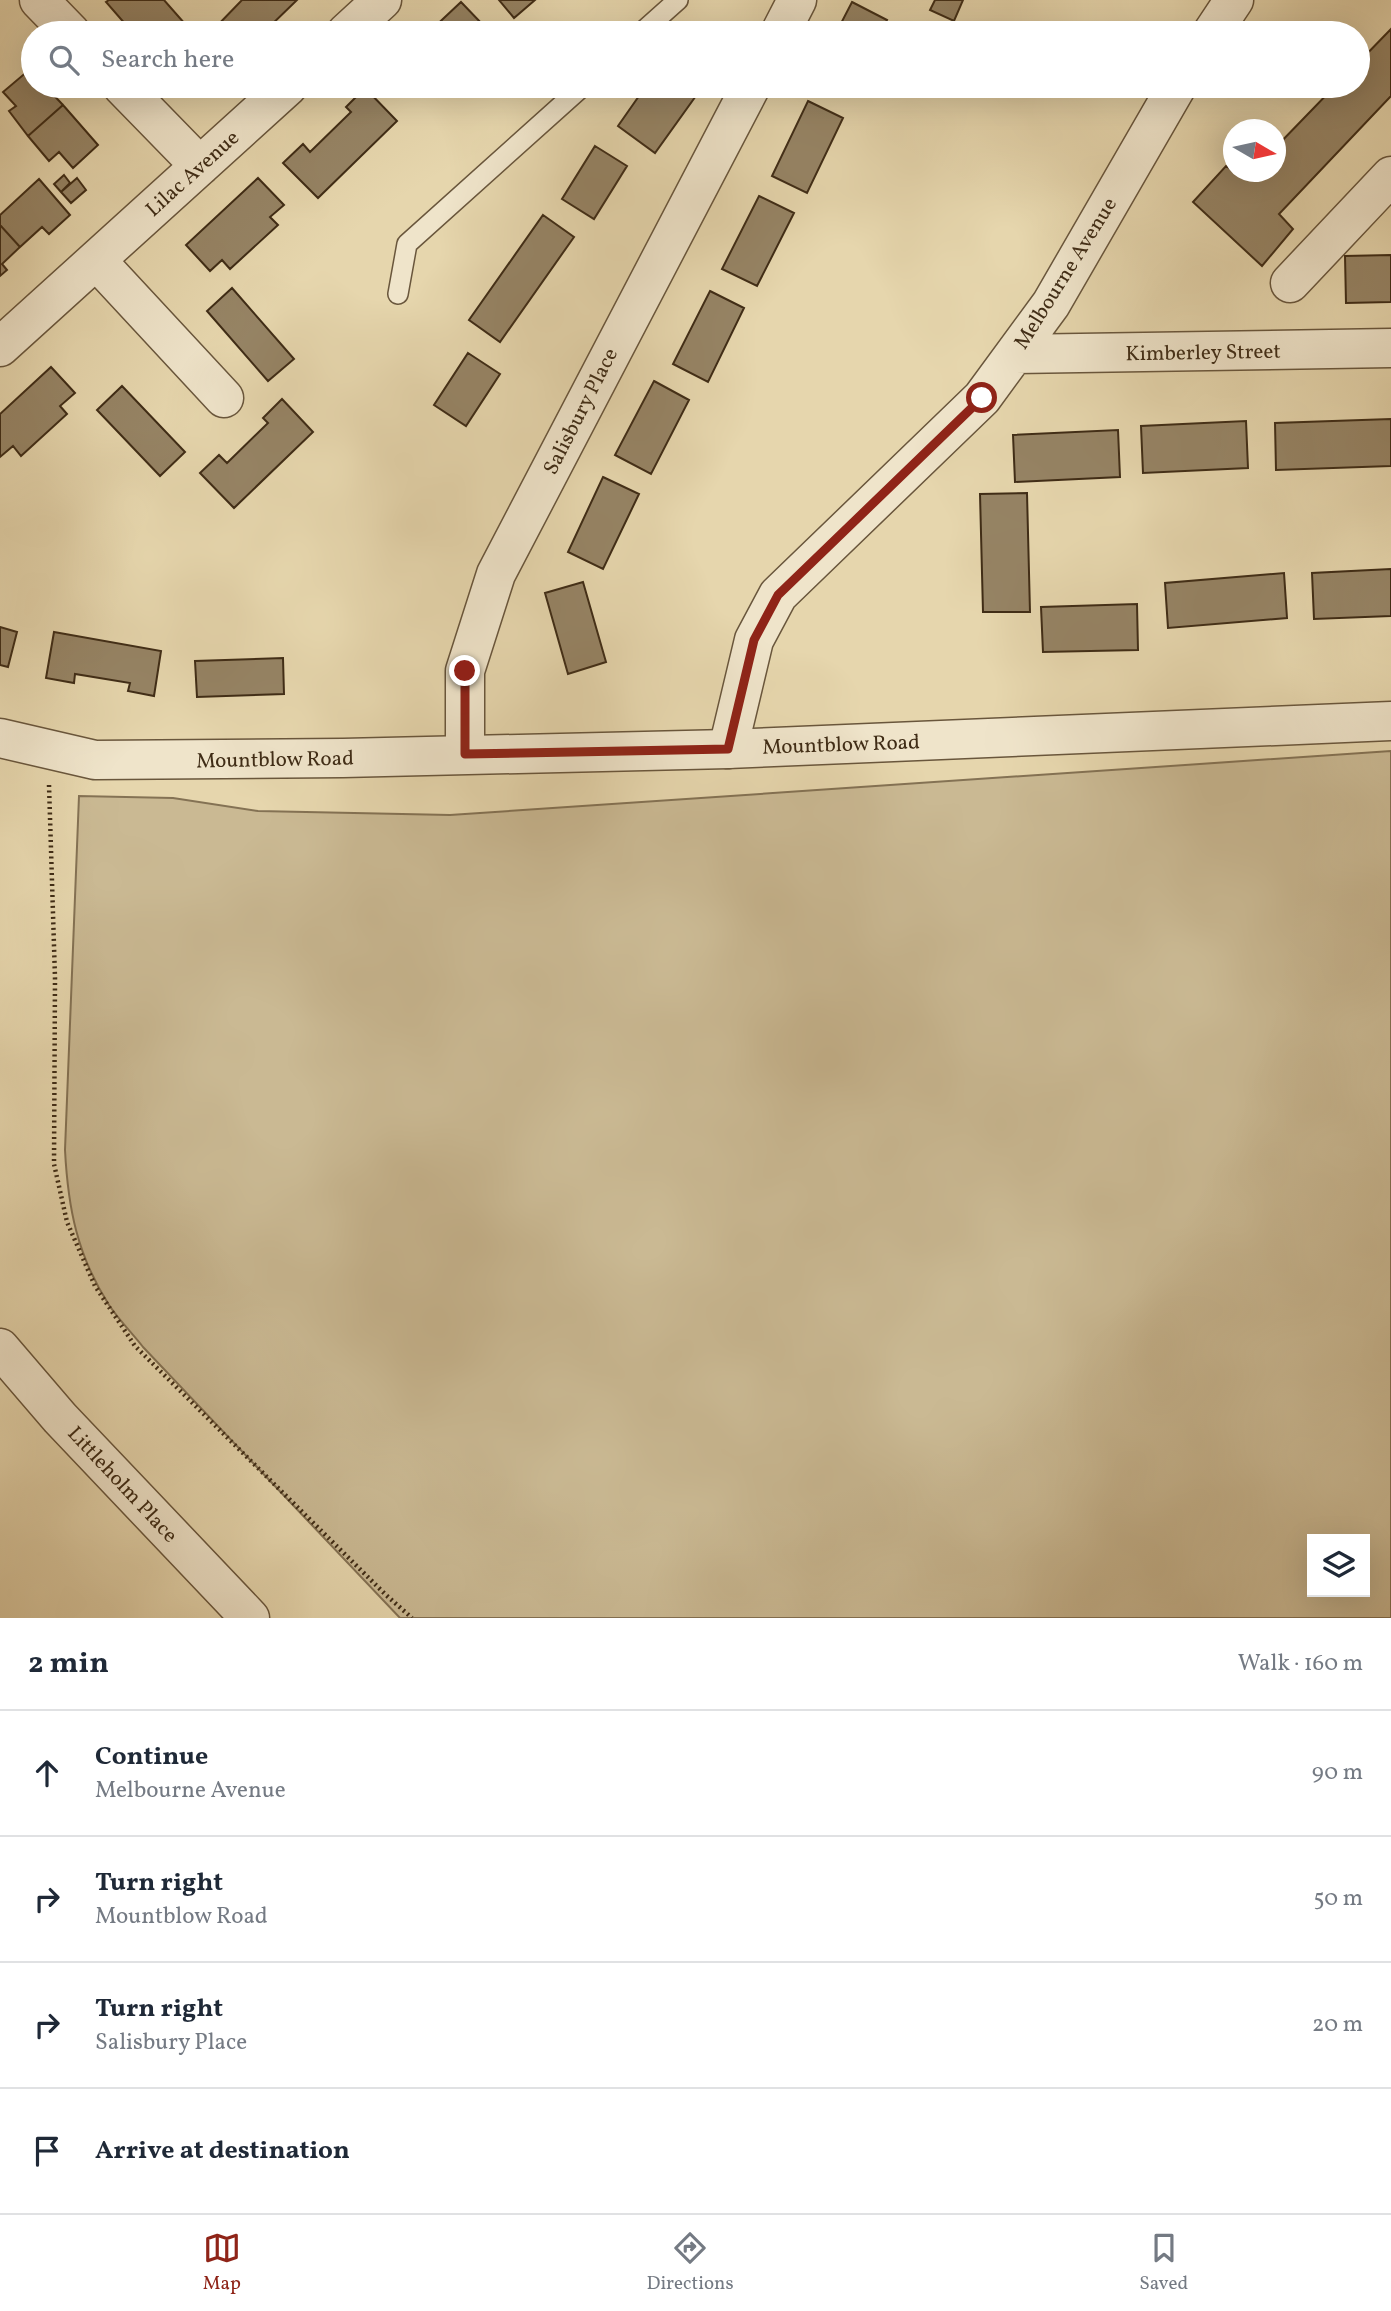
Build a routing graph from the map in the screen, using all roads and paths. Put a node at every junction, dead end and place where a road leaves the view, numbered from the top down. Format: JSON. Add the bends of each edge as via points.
{"nodes":[{"id":1,"x":39,"y":0,"type":"edge"},
{"id":2,"x":382,"y":0,"type":"edge"},
{"id":3,"x":678,"y":0,"type":"edge"},
{"id":4,"x":797,"y":0,"type":"edge"},
{"id":5,"x":1234,"y":0,"type":"edge"},
{"id":6,"x":59,"y":21,"type":"edge"},
{"id":7,"x":359,"y":21,"type":"edge"},
{"id":8,"x":654,"y":21,"type":"edge"},
{"id":9,"x":786,"y":21,"type":"edge"},
{"id":10,"x":1220,"y":21,"type":"edge"},
{"id":11,"x":134,"y":98,"type":"edge"},
{"id":12,"x":275,"y":98,"type":"edge"},
{"id":13,"x":570,"y":98,"type":"edge"},
{"id":14,"x":745,"y":98,"type":"edge"},
{"id":15,"x":1170,"y":98,"type":"edge"},
{"id":16,"x":200,"y":166,"type":"junction"},
{"id":17,"x":1391,"y":176,"type":"edge"},
{"id":18,"x":96,"y":260,"type":"junction"},
{"id":19,"x":1290,"y":283,"type":"dead end"},
{"id":20,"x":398,"y":294,"type":"dead end"},
{"id":21,"x":0,"y":347,"type":"edge"},
{"id":22,"x":1391,"y":348,"type":"edge"},
{"id":23,"x":1015,"y":354,"type":"junction"},
{"id":24,"x":223,"y":398,"type":"dead end"},
{"id":25,"x":1391,"y":721,"type":"edge"},
{"id":26,"x":0,"y":738,"type":"edge"},
{"id":27,"x":728,"y":749,"type":"junction"},
{"id":28,"x":48,"y":750,"type":"junction"},
{"id":29,"x":465,"y":754,"type":"junction"},
{"id":30,"x":0,"y":1348,"type":"edge"},
{"id":31,"x":250,"y":1618,"type":"edge"},
{"id":32,"x":412,"y":1618,"type":"edge"}],
"edges":[{"from":1,"to":6,"type":"street"},
{"from":2,"to":7,"type":"street"},
{"from":3,"to":8,"type":"lane"},
{"from":4,"to":9,"type":"street"},
{"from":5,"to":10,"type":"street"},
{"from":11,"to":16,"type":"street"},
{"from":12,"to":16,"type":"street","name":"Lilac Avenue"},
{"from":13,"to":20,"type":"lane","via":[[407,244]]},
{"from":14,"to":29,"type":"street","name":"Salisbury Place","via":[[496,574],[465,671]]},
{"from":15,"to":23,"type":"street","name":"Melbourne Avenue","via":[[1051,304]]},
{"from":16,"to":18,"type":"street","name":"Lilac Avenue"},
{"from":17,"to":19,"type":"street"},
{"from":18,"to":21,"type":"street","name":"Lilac Avenue"},
{"from":18,"to":24,"type":"street"},
{"from":22,"to":23,"type":"street","name":"Kimberley Street"},
{"from":23,"to":27,"type":"street","name":"Melbourne Avenue","via":[[982,398],[778,595],[754,640]]},
{"from":25,"to":27,"type":"street","name":"Mountblow Road"},
{"from":26,"to":28,"type":"street","name":"Mountblow Road"},
{"from":27,"to":29,"type":"street","name":"Mountblow Road"},
{"from":28,"to":29,"type":"street","name":"Mountblow Road","via":[[95,760]]},
{"from":28,"to":32,"type":"path","via":[[55,978],[54,1164],[67,1223],[95,1286],[135,1346]]},
{"from":30,"to":31,"type":"street","name":"Littleholm Place","via":[[60,1418]]}]}
